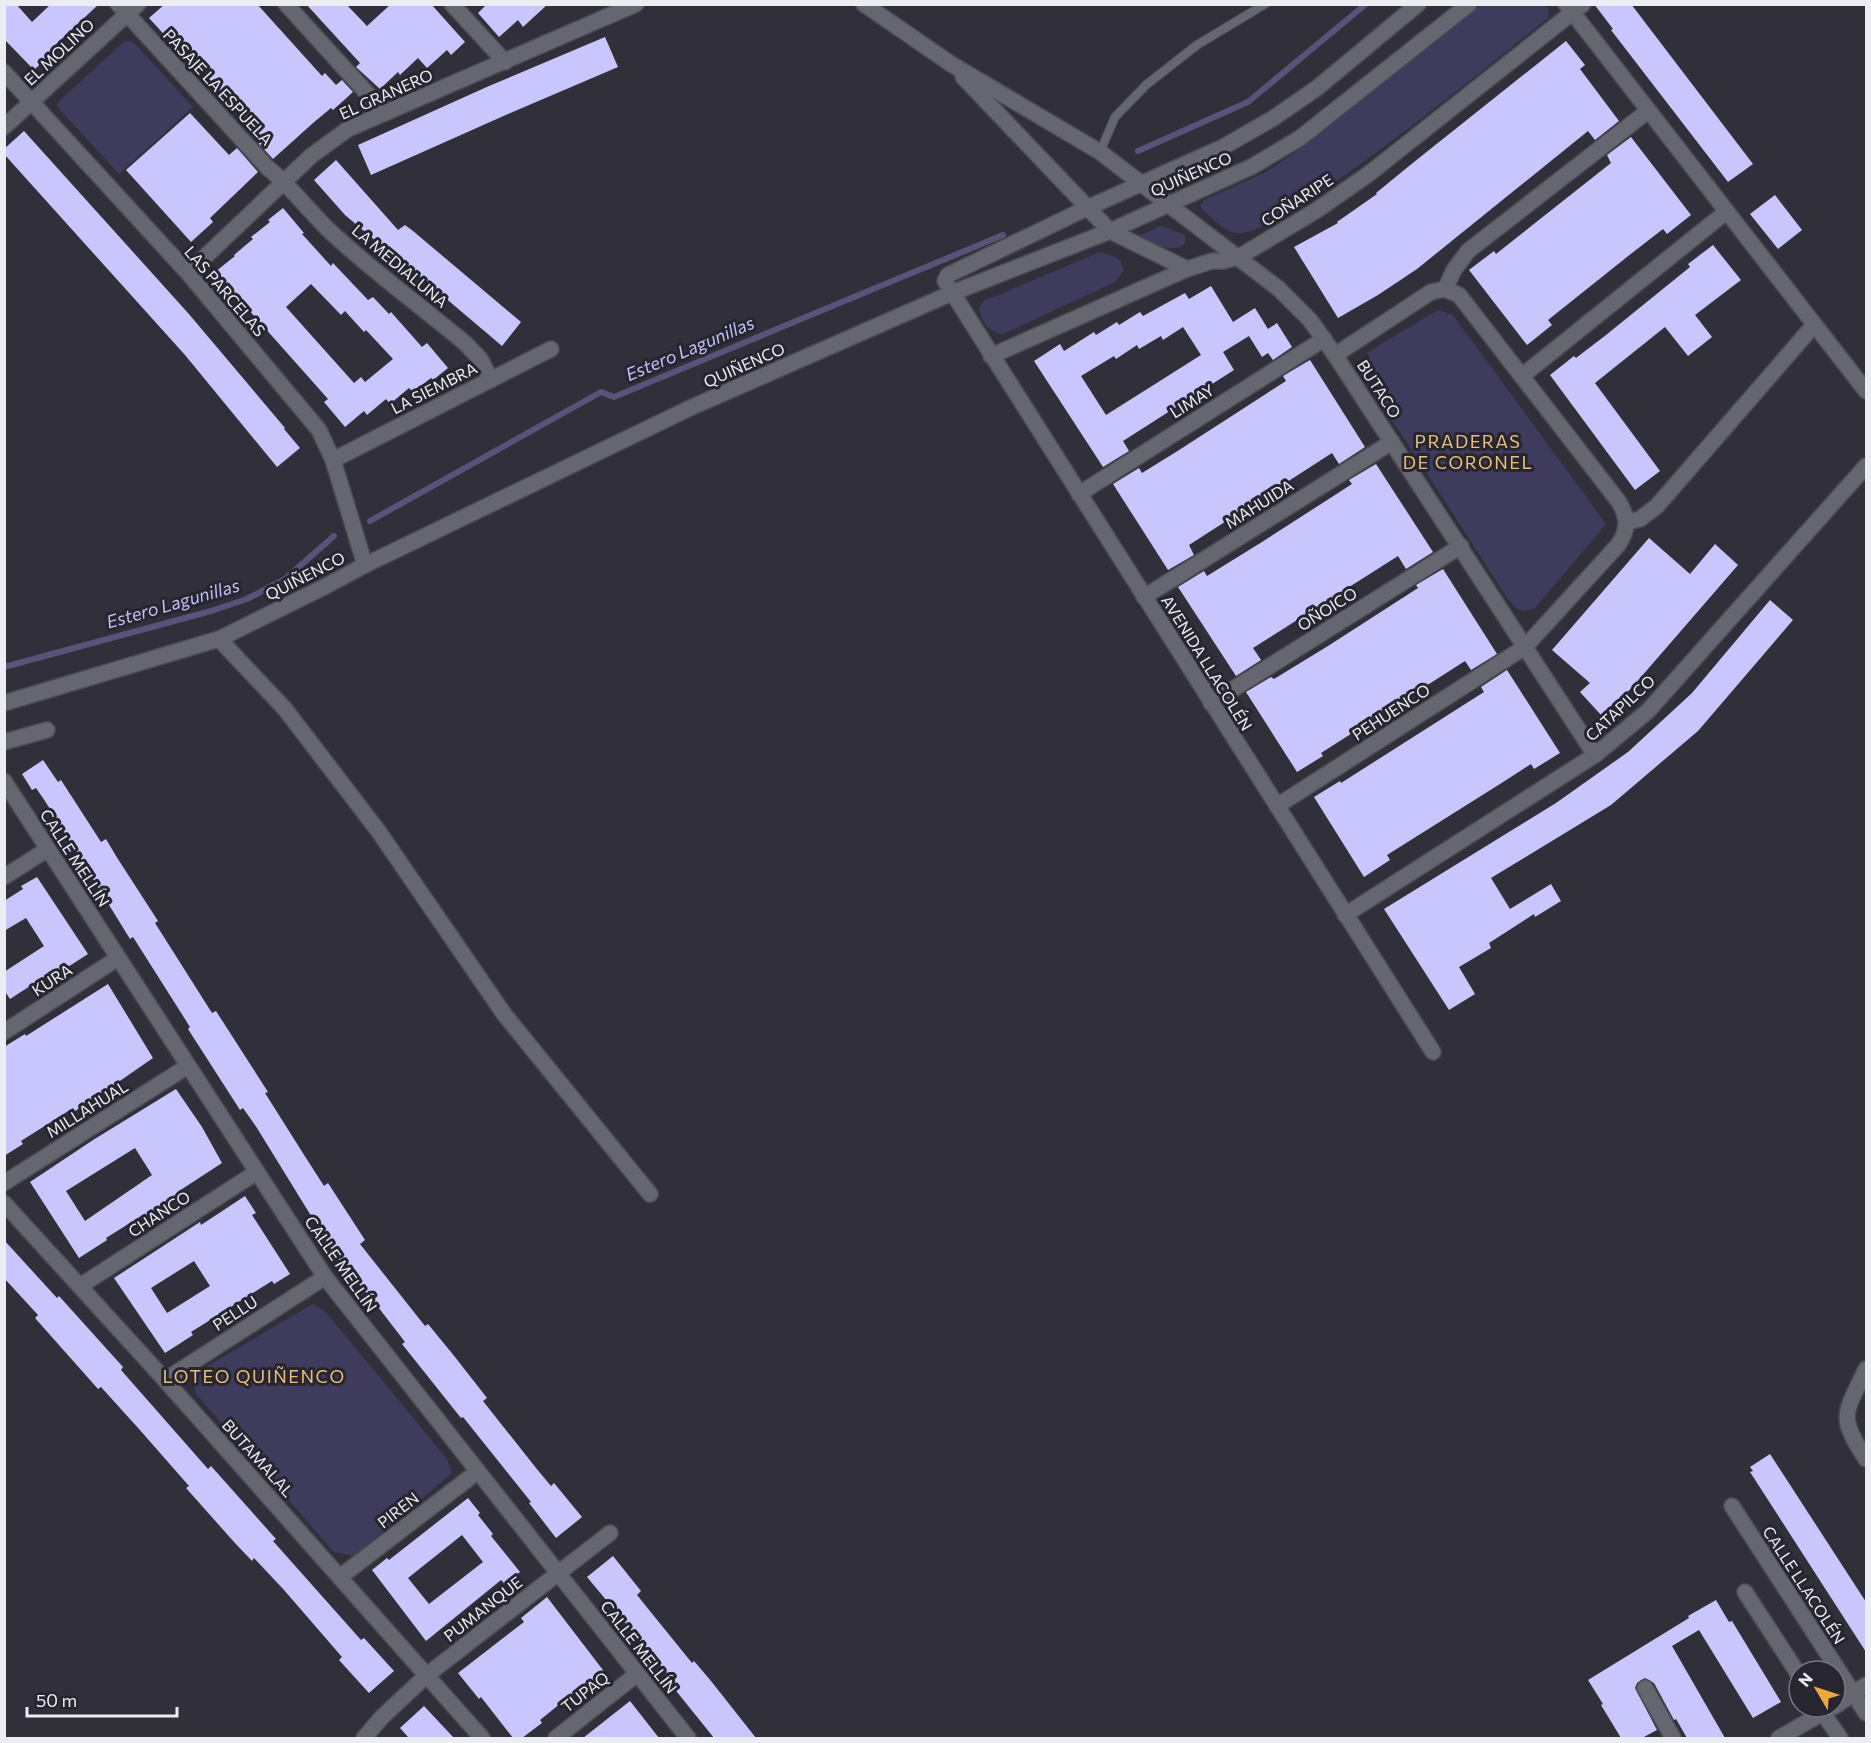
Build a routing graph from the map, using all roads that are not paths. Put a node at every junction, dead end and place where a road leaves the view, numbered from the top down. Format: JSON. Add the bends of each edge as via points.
{"nodes":[{"id":1,"x":286,"y":4,"type":"edge"},
{"id":2,"x":452,"y":4,"type":"edge"},
{"id":3,"x":864,"y":4,"type":"edge"},
{"id":4,"x":1265,"y":4,"type":"edge"},
{"id":5,"x":1418,"y":4,"type":"edge"},
{"id":6,"x":1468,"y":4,"type":"edge"},
{"id":7,"x":626,"y":6,"type":"edge"},
{"id":8,"x":1574,"y":7,"type":"edge"},
{"id":9,"x":128,"y":8,"type":"edge"},
{"id":10,"x":505,"y":62,"type":"junction"},
{"id":11,"x":951,"y":64,"type":"junction"},
{"id":12,"x":4,"y":72,"type":"edge"},
{"id":13,"x":32,"y":102,"type":"junction"},
{"id":14,"x":1648,"y":111,"type":"junction"},
{"id":15,"x":385,"y":113,"type":"junction"},
{"id":16,"x":4,"y":127,"type":"edge"},
{"id":17,"x":1100,"y":152,"type":"junction"},
{"id":18,"x":285,"y":181,"type":"junction"},
{"id":19,"x":1141,"y":184,"type":"junction"},
{"id":20,"x":1168,"y":203,"type":"junction"},
{"id":21,"x":1087,"y":208,"type":"junction"},
{"id":22,"x":1726,"y":212,"type":"junction"},
{"id":23,"x":1110,"y":231,"type":"junction"},
{"id":24,"x":1239,"y":257,"type":"junction"},
{"id":25,"x":1187,"y":269,"type":"junction"},
{"id":26,"x":188,"y":273,"type":"junction"},
{"id":27,"x":1445,"y":289,"type":"junction"},
{"id":28,"x":952,"y":293,"type":"junction"},
{"id":29,"x":1814,"y":325,"type":"junction"},
{"id":30,"x":1324,"y":339,"type":"junction"},
{"id":31,"x":551,"y":349,"type":"dead end"},
{"id":32,"x":1335,"y":355,"type":"junction"},
{"id":33,"x":991,"y":356,"type":"junction"},
{"id":34,"x":1522,"y":376,"type":"junction"},
{"id":35,"x":490,"y":380,"type":"junction"},
{"id":36,"x":1866,"y":391,"type":"edge"},
{"id":37,"x":1392,"y":442,"type":"junction"},
{"id":38,"x":333,"y":460,"type":"junction"},
{"id":39,"x":1866,"y":466,"type":"edge"},
{"id":40,"x":1079,"y":494,"type":"junction"},
{"id":41,"x":1627,"y":522,"type":"junction"},
{"id":42,"x":1461,"y":546,"type":"junction"},
{"id":43,"x":364,"y":565,"type":"junction"},
{"id":44,"x":1144,"y":597,"type":"junction"},
{"id":45,"x":219,"y":639,"type":"junction"},
{"id":46,"x":1525,"y":647,"type":"junction"},
{"id":47,"x":4,"y":703,"type":"edge"},
{"id":48,"x":1211,"y":703,"type":"junction"},
{"id":49,"x":47,"y":730,"type":"dead end"},
{"id":50,"x":4,"y":742,"type":"edge"},
{"id":51,"x":1595,"y":756,"type":"junction"},
{"id":52,"x":4,"y":781,"type":"edge"},
{"id":53,"x":1277,"y":806,"type":"junction"},
{"id":54,"x":48,"y":849,"type":"junction"},
{"id":55,"x":4,"y":877,"type":"edge"},
{"id":56,"x":1346,"y":915,"type":"junction"},
{"id":57,"x":118,"y":958,"type":"junction"},
{"id":58,"x":4,"y":1032,"type":"edge"},
{"id":59,"x":1433,"y":1052,"type":"dead end"},
{"id":60,"x":188,"y":1066,"type":"junction"},
{"id":61,"x":257,"y":1172,"type":"junction"},
{"id":62,"x":4,"y":1183,"type":"edge"},
{"id":63,"x":650,"y":1194,"type":"dead end"},
{"id":64,"x":4,"y":1203,"type":"edge"},
{"id":65,"x":324,"y":1277,"type":"junction"},
{"id":66,"x":80,"y":1286,"type":"junction"},
{"id":67,"x":1866,"y":1369,"type":"edge"},
{"id":68,"x":165,"y":1380,"type":"junction"},
{"id":69,"x":1866,"y":1459,"type":"edge"},
{"id":70,"x":477,"y":1472,"type":"junction"},
{"id":71,"x":1732,"y":1506,"type":"dead end"},
{"id":72,"x":610,"y":1533,"type":"dead end"},
{"id":73,"x":557,"y":1574,"type":"junction"},
{"id":74,"x":340,"y":1577,"type":"junction"},
{"id":75,"x":1745,"y":1592,"type":"dead end"},
{"id":76,"x":1788,"y":1659,"type":"edge"},
{"id":77,"x":637,"y":1674,"type":"junction"},
{"id":78,"x":427,"y":1675,"type":"junction"},
{"id":79,"x":1645,"y":1688,"type":"dead end"},
{"id":80,"x":1860,"y":1689,"type":"edge"},
{"id":81,"x":1847,"y":1697,"type":"edge"},
{"id":82,"x":1866,"y":1713,"type":"edge"},
{"id":83,"x":1810,"y":1719,"type":"edge"},
{"id":84,"x":1832,"y":1719,"type":"edge"},
{"id":85,"x":364,"y":1738,"type":"edge"},
{"id":86,"x":482,"y":1738,"type":"edge"},
{"id":87,"x":555,"y":1738,"type":"edge"},
{"id":88,"x":688,"y":1738,"type":"edge"},
{"id":89,"x":1673,"y":1738,"type":"edge"},
{"id":90,"x":1779,"y":1738,"type":"edge"},
{"id":91,"x":1840,"y":1738,"type":"edge"}],
"edges":[{"from":1,"to":15,"type":"street"},
{"from":2,"to":10,"type":"street"},
{"from":3,"to":11,"type":"street"},
{"from":4,"to":17,"type":"lane","via":[[1197,45],[1146,85],[1115,117]]},
{"from":5,"to":19,"type":"street","name":"QUIÑENCO","via":[[1317,88],[1272,119],[1223,147]]},
{"from":6,"to":20,"type":"street","name":"QUIÑENCO","via":[[1300,138],[1253,166]]},
{"from":7,"to":10,"type":"street","name":"EL GRANERO"},
{"from":8,"to":14,"type":"street"},
{"from":8,"to":24,"type":"street","name":"COÑARIPE","via":[[1352,186]]},
{"from":9,"to":13,"type":"street","name":"EL MOLINO"},
{"from":9,"to":18,"type":"street","name":"PASAJE LA ESPUELA","via":[[268,168]]},
{"from":10,"to":15,"type":"street","name":"EL GRANERO"},
{"from":11,"to":17,"type":"street","name":"BUTACO"},
{"from":11,"to":21,"type":"street"},
{"from":12,"to":13,"type":"street","name":"LAS PARCELAS"},
{"from":13,"to":16,"type":"street","name":"EL MOLINO"},
{"from":13,"to":26,"type":"street","name":"LAS PARCELAS"},
{"from":14,"to":22,"type":"street"},
{"from":14,"to":27,"type":"street","via":[[1468,252]]},
{"from":15,"to":18,"type":"street","name":"EL GRANERO","via":[[337,136]]},
{"from":17,"to":19,"type":"street","name":"BUTACO"},
{"from":18,"to":26,"type":"street","name":"EL GRANERO"},
{"from":18,"to":35,"type":"street","name":"LA MEDIALUNA","via":[[347,246],[474,351]]},
{"from":19,"to":20,"type":"street","name":"BUTACO"},
{"from":19,"to":21,"type":"street","name":"QUIÑENCO"},
{"from":20,"to":23,"type":"street","name":"QUIÑENCO"},
{"from":20,"to":24,"type":"street","name":"BUTACO"},
{"from":21,"to":23,"type":"street"},
{"from":21,"to":28,"type":"street","name":"QUIÑENCO","via":[[948,275],[945,281]]},
{"from":22,"to":29,"type":"street"},
{"from":22,"to":34,"type":"street"},
{"from":23,"to":25,"type":"street"},
{"from":23,"to":28,"type":"street","name":"QUIÑENCO"},
{"from":24,"to":25,"type":"street","name":"COÑARIPE"},
{"from":24,"to":30,"type":"street","name":"BUTACO","via":[[1297,305]]},
{"from":25,"to":33,"type":"street","name":"COÑARIPE"},
{"from":26,"to":38,"type":"street","name":"LAS PARCELAS","via":[[309,417]]},
{"from":27,"to":32,"type":"street","via":[[1431,292]]},
{"from":27,"to":34,"type":"street","via":[[1466,300]]},
{"from":28,"to":33,"type":"street","name":"AVENIDA LLACOLÉN"},
{"from":28,"to":43,"type":"street","name":"QUIÑENCO","via":[[690,408]]},
{"from":29,"to":36,"type":"street"},
{"from":29,"to":41,"type":"street","via":[[1657,506],[1640,519]]},
{"from":30,"to":32,"type":"street","name":"BUTACO"},
{"from":30,"to":40,"type":"street","name":"LIMAY"},
{"from":31,"to":35,"type":"street","name":"LA SIEMBRA"},
{"from":32,"to":37,"type":"street","name":"BUTACO"},
{"from":33,"to":40,"type":"street","name":"AVENIDA LLACOLÉN"},
{"from":34,"to":41,"type":"street","via":[[1619,502]]},
{"from":35,"to":38,"type":"street","name":"LA SIEMBRA"},
{"from":37,"to":42,"type":"street","name":"BUTACO"},
{"from":37,"to":44,"type":"street","name":"MAHUIDA"},
{"from":38,"to":43,"type":"street","name":"LAS PARCELAS"},
{"from":39,"to":51,"type":"street","name":"CATAPILCO","via":[[1648,711]]},
{"from":40,"to":44,"type":"street","name":"AVENIDA LLACOLÉN"},
{"from":41,"to":46,"type":"street","name":"PEHUENCO","via":[[1618,545]]},
{"from":42,"to":46,"type":"street","name":"BUTACO"},
{"from":42,"to":48,"type":"street","name":"OÑOICO"},
{"from":43,"to":45,"type":"street","name":"QUIÑENCO"},
{"from":44,"to":48,"type":"street","name":"AVENIDA LLACOLÉN"},
{"from":45,"to":47,"type":"street","name":"QUIÑENCO"},
{"from":45,"to":63,"type":"street","via":[[285,709],[379,832],[504,1014]]},
{"from":46,"to":51,"type":"street","name":"BUTACO"},
{"from":46,"to":53,"type":"street","name":"PEHUENCO"},
{"from":48,"to":53,"type":"street","name":"AVENIDA LLACOLÉN"},
{"from":49,"to":50,"type":"street"},
{"from":51,"to":56,"type":"street","name":"CATAPILCO"},
{"from":52,"to":54,"type":"street","name":"CALLE MELLÍN"},
{"from":53,"to":56,"type":"street","name":"AVENIDA LLACOLÉN"},
{"from":54,"to":55,"type":"street"},
{"from":54,"to":57,"type":"street","name":"CALLE MELLÍN"},
{"from":56,"to":59,"type":"street","name":"AVENIDA LLACOLÉN"},
{"from":57,"to":58,"type":"street","name":"KURA"},
{"from":57,"to":60,"type":"street","name":"CALLE MELLÍN"},
{"from":60,"to":61,"type":"street","name":"CALLE MELLÍN"},
{"from":60,"to":62,"type":"street","name":"MILLAHUAL"},
{"from":61,"to":65,"type":"street","name":"CALLE MELLÍN"},
{"from":61,"to":66,"type":"street","name":"CHANCO"},
{"from":64,"to":66,"type":"street","name":"BUTAMALAL"},
{"from":65,"to":68,"type":"street","name":"PELLU"},
{"from":65,"to":70,"type":"street","name":"CALLE MELLÍN"},
{"from":66,"to":68,"type":"street","name":"BUTAMALAL"},
{"from":67,"to":69,"type":"street","via":[[1846,1421]]},
{"from":68,"to":74,"type":"street","name":"BUTAMALAL"},
{"from":70,"to":73,"type":"street","name":"CALLE MELLÍN"},
{"from":70,"to":74,"type":"street","name":"PIREN"},
{"from":71,"to":80,"type":"street","name":"CALLE LLACOLÉN"},
{"from":72,"to":73,"type":"street","name":"PUMANQUE"},
{"from":73,"to":77,"type":"street","name":"CALLE MELLÍN"},
{"from":73,"to":78,"type":"street","name":"PUMANQUE"},
{"from":74,"to":78,"type":"street","name":"BUTAMALAL"},
{"from":75,"to":76,"type":"street"},
{"from":77,"to":87,"type":"street","name":"TUPAQ"},
{"from":77,"to":88,"type":"street","name":"CALLE MELLÍN"},
{"from":78,"to":85,"type":"street","name":"PUMANQUE"},
{"from":78,"to":86,"type":"street","name":"BUTAMALAL"},
{"from":79,"to":89,"type":"street"},
{"from":80,"to":81,"type":"street"},
{"from":80,"to":82,"type":"street","name":"CALLE LLACOLÉN"},
{"from":83,"to":90,"type":"street"},
{"from":84,"to":91,"type":"street"}]}
